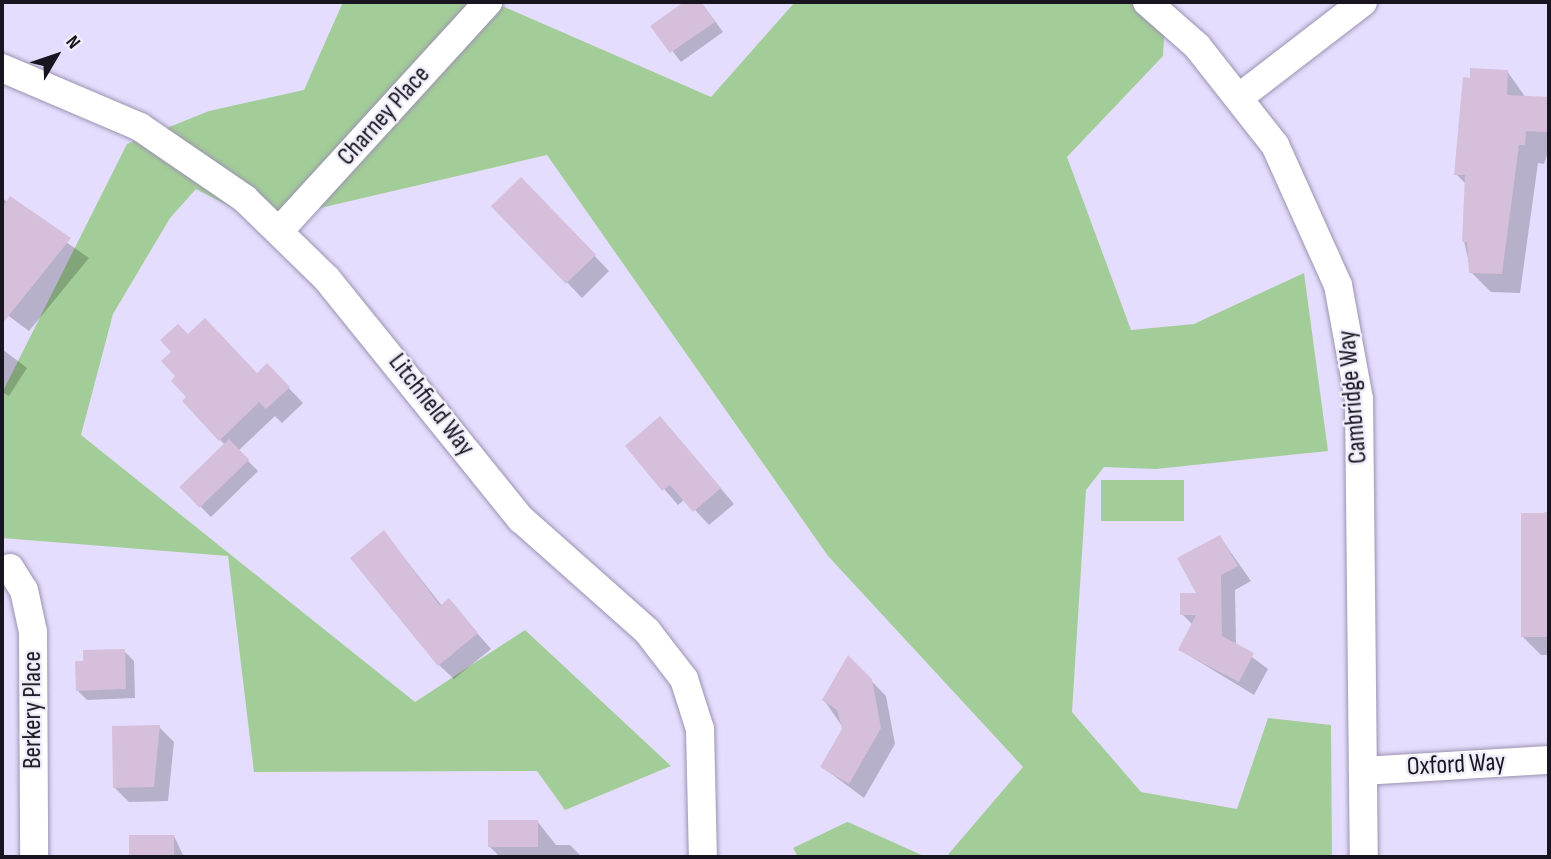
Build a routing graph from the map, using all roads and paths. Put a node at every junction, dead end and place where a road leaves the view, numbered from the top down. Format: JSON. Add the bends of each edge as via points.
{"nodes":[{"id":1,"x":488,"y":2,"type":"edge"},
{"id":2,"x":1147,"y":2,"type":"edge"},
{"id":3,"x":1363,"y":2,"type":"edge"},
{"id":4,"x":2,"y":68,"type":"edge"},
{"id":5,"x":1241,"y":96,"type":"junction"},
{"id":6,"x":280,"y":230,"type":"junction"},
{"id":7,"x":10,"y":569,"type":"dead end"},
{"id":8,"x":1549,"y":760,"type":"edge"},
{"id":9,"x":1363,"y":771,"type":"junction"},
{"id":10,"x":34,"y":857,"type":"edge"},
{"id":11,"x":703,"y":857,"type":"edge"},
{"id":12,"x":1364,"y":857,"type":"edge"}],
"edges":[{"from":1,"to":6,"type":"street","name":"Charney Place"},
{"from":2,"to":5,"type":"street","name":"Cambridge Way"},
{"from":3,"to":5,"type":"street"},
{"from":4,"to":6,"type":"street","name":"Litchfield Way","via":[[140,128]]},
{"from":5,"to":9,"type":"street","name":"Cambridge Way","via":[[1299,186],[1335,276],[1352,342],[1360,444]]},
{"from":6,"to":11,"type":"street","name":"Litchfield Way","via":[[403,368],[521,519],[666,653],[684,679],[700,729]]},
{"from":7,"to":10,"type":"street","name":"Berkery Place","via":[[24,590],[33,632]]},
{"from":8,"to":9,"type":"street","name":"Oxford Way"},
{"from":9,"to":12,"type":"street","name":"Cambridge Way"}]}
